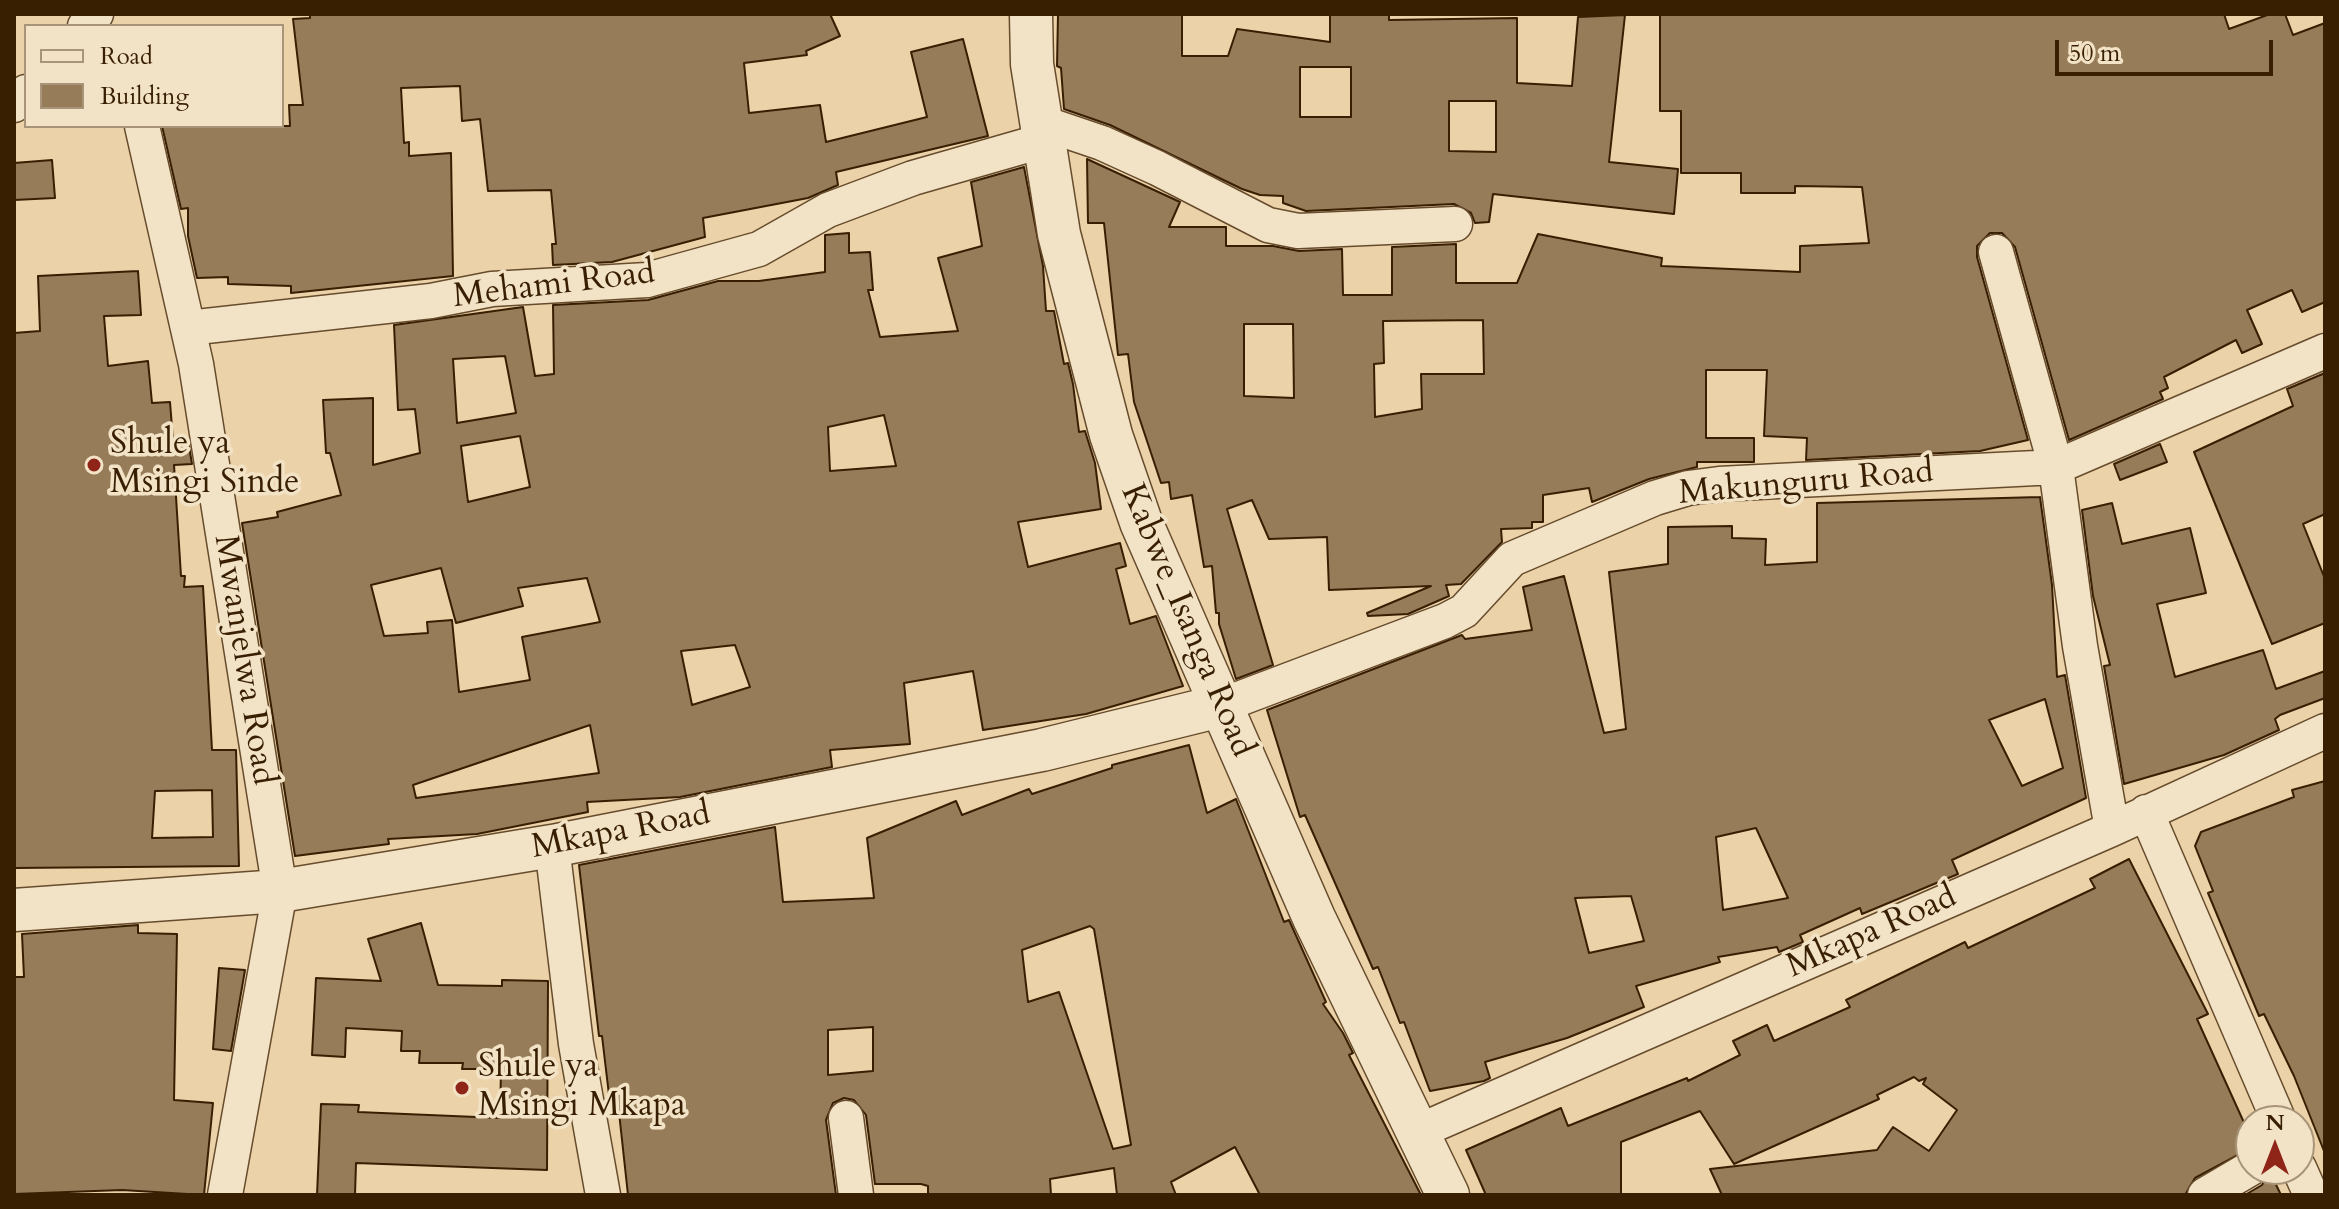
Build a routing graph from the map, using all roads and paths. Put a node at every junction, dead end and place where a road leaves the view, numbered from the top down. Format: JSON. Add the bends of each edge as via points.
{"nodes":[{"id":1,"x":1031,"y":14,"type":"edge"},
{"id":2,"x":142,"y":128,"type":"edge"},
{"id":3,"x":1041,"y":132,"type":"junction"},
{"id":4,"x":1455,"y":224,"type":"dead end"},
{"id":5,"x":1996,"y":252,"type":"dead end"},
{"id":6,"x":188,"y":328,"type":"junction"},
{"id":7,"x":2325,"y":351,"type":"edge"},
{"id":8,"x":2056,"y":467,"type":"junction"},
{"id":9,"x":1220,"y":706,"type":"junction"},
{"id":10,"x":2325,"y":731,"type":"edge"},
{"id":11,"x":2146,"y":812,"type":"junction"},
{"id":12,"x":2112,"y":829,"type":"junction"},
{"id":13,"x":552,"y":846,"type":"junction"},
{"id":14,"x":280,"y":891,"type":"junction"},
{"id":15,"x":14,"y":910,"type":"edge"},
{"id":16,"x":2272,"y":1105,"type":"edge"},
{"id":17,"x":846,"y":1118,"type":"dead end"},
{"id":18,"x":1417,"y":1132,"type":"junction"},
{"id":19,"x":2235,"y":1177,"type":"edge"},
{"id":20,"x":225,"y":1195,"type":"edge"},
{"id":21,"x":603,"y":1195,"type":"edge"},
{"id":22,"x":856,"y":1195,"type":"edge"},
{"id":23,"x":1448,"y":1195,"type":"edge"},
{"id":24,"x":2205,"y":1195,"type":"edge"}],
"edges":[{"from":1,"to":3,"type":"street","name":"Kabwe_Isanga Road"},
{"from":2,"to":6,"type":"street","name":"Mwanjelwa Road"},
{"from":3,"to":4,"type":"street","via":[[1102,143],[1268,225],[1298,231]]},
{"from":3,"to":6,"type":"street","name":"Mehami Road","via":[[828,210],[759,249],[647,280],[492,289],[431,301]]},
{"from":3,"to":9,"type":"street","name":"Kabwe_Isanga Road","via":[[1062,248],[1111,435],[1141,522]]},
{"from":5,"to":8,"type":"street"},
{"from":6,"to":14,"type":"street","name":"Mwanjelwa Road"},
{"from":7,"to":8,"type":"street","name":"Makunguru Road"},
{"from":8,"to":9,"type":"street","name":"Makunguru Road","via":[[1688,488],[1530,549],[1512,559],[1464,611],[1445,621]]},
{"from":8,"to":12,"type":"street"},
{"from":9,"to":13,"type":"street","name":"Mkapa Road","via":[[1042,750]]},
{"from":9,"to":18,"type":"street","name":"Kabwe_Isanga Road"},
{"from":10,"to":11,"type":"street","name":"Mkapa Road"},
{"from":11,"to":12,"type":"street","name":"Mkapa Road"},
{"from":11,"to":16,"type":"street"},
{"from":12,"to":18,"type":"street","name":"Mkapa Road"},
{"from":13,"to":14,"type":"street","name":"Mkapa Road"},
{"from":13,"to":21,"type":"street","via":[[576,1044]]},
{"from":14,"to":15,"type":"street","name":"Mkapa Road"},
{"from":14,"to":20,"type":"street","name":"Mwanjelwa Road"},
{"from":17,"to":22,"type":"street"},
{"from":18,"to":23,"type":"street","name":"Kabwe_Isanga Road"},
{"from":19,"to":24,"type":"street"}]}
